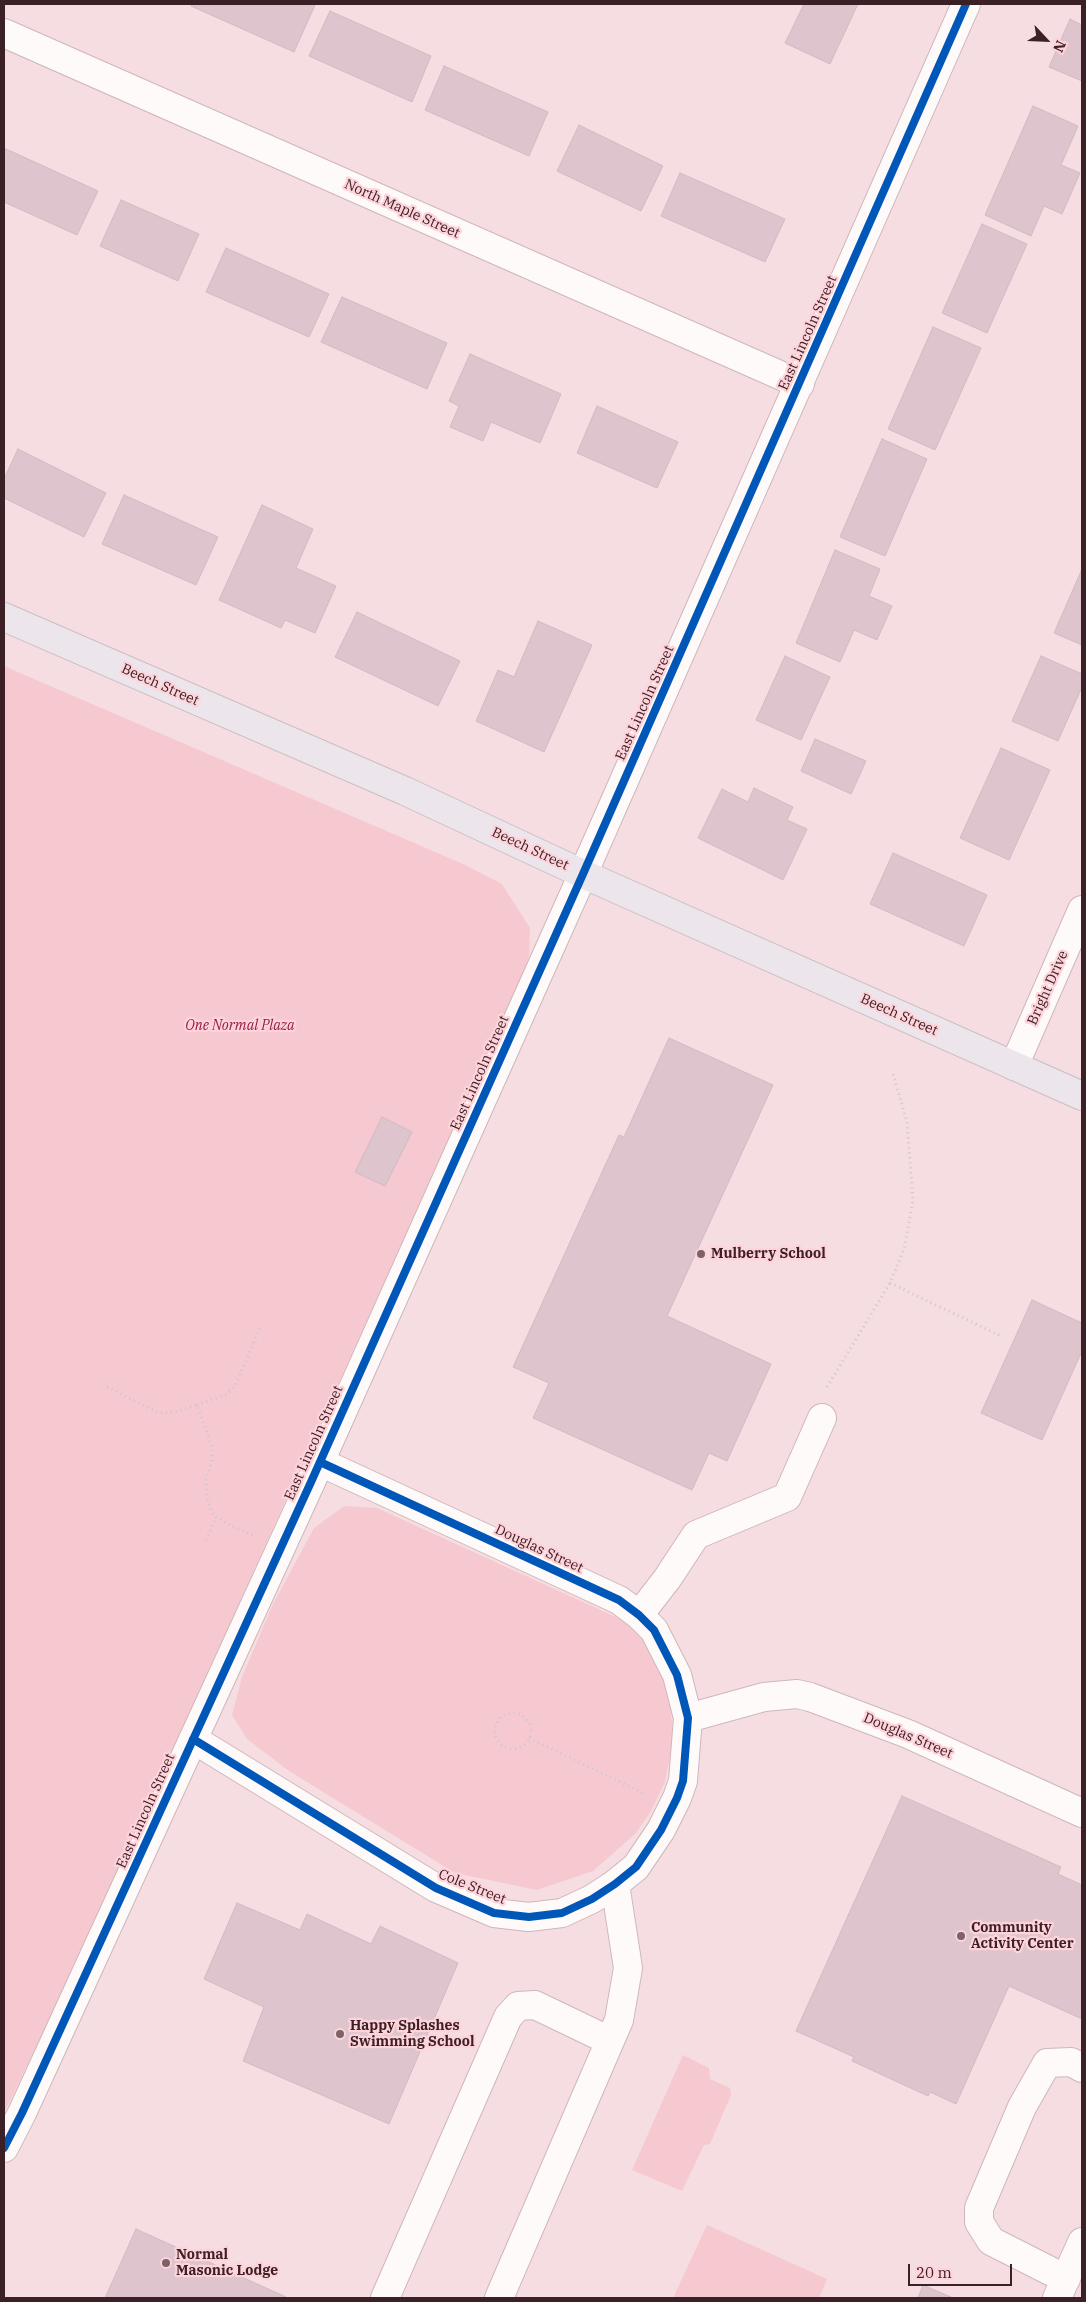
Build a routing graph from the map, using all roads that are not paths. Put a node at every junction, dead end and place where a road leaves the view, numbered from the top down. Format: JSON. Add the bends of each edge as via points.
{"nodes":[{"id":1,"x":966,"y":4,"type":"edge"},
{"id":2,"x":4,"y":33,"type":"edge"},
{"id":3,"x":800,"y":384,"type":"junction"},
{"id":4,"x":4,"y":617,"type":"edge"},
{"id":5,"x":583,"y":874,"type":"junction"},
{"id":6,"x":1082,"y":910,"type":"edge"},
{"id":7,"x":1014,"y":1066,"type":"junction"},
{"id":8,"x":1082,"y":1096,"type":"edge"},
{"id":9,"x":822,"y":1418,"type":"road end"},
{"id":10,"x":320,"y":1462,"type":"junction"},
{"id":11,"x":639,"y":1615,"type":"junction"},
{"id":12,"x":688,"y":1718,"type":"junction"},
{"id":13,"x":193,"y":1739,"type":"junction"},
{"id":14,"x":1082,"y":1813,"type":"edge"},
{"id":15,"x":614,"y":1884,"type":"junction"},
{"id":16,"x":610,"y":2041,"type":"junction"},
{"id":17,"x":1082,"y":2068,"type":"edge"},
{"id":18,"x":4,"y":2148,"type":"edge"},
{"id":19,"x":1082,"y":2242,"type":"edge"},
{"id":20,"x":1061,"y":2289,"type":"edge"},
{"id":21,"x":385,"y":2298,"type":"edge"},
{"id":22,"x":499,"y":2298,"type":"edge"}],
"edges":[{"from":1,"to":3,"type":"street","name":"East Lincoln Street"},
{"from":2,"to":3,"type":"street","name":"North Maple Street"},
{"from":3,"to":5,"type":"street","name":"East Lincoln Street"},
{"from":4,"to":5,"type":"main road","name":"Beech Street","via":[[405,792]]},
{"from":5,"to":7,"type":"main road","name":"Beech Street"},
{"from":5,"to":10,"type":"street","name":"East Lincoln Street"},
{"from":6,"to":7,"type":"street","name":"Bright Drive"},
{"from":7,"to":8,"type":"main road","name":"Beech Street"},
{"from":9,"to":11,"type":"street","via":[[787,1497],[696,1536]]},
{"from":10,"to":11,"type":"street","name":"Douglas Street","via":[[619,1600]]},
{"from":10,"to":13,"type":"street","name":"East Lincoln Street"},
{"from":11,"to":12,"type":"street","name":"Douglas Street","via":[[654,1630],[677,1675]]},
{"from":12,"to":14,"type":"street","name":"Douglas Street","via":[[764,1697],[797,1694],[810,1697],[908,1734]]},
{"from":12,"to":15,"type":"street","name":"Cole Street","via":[[683,1781],[673,1808],[636,1866]]},
{"from":13,"to":15,"type":"street","name":"Cole Street","via":[[436,1888],[494,1913],[529,1917],[562,1913]]},
{"from":13,"to":18,"type":"street","name":"East Lincoln Street"},
{"from":15,"to":16,"type":"street","via":[[628,1968],[619,2020]]},
{"from":16,"to":21,"type":"street","via":[[534,2005],[518,2006],[508,2017]]},
{"from":16,"to":22,"type":"street"},
{"from":17,"to":20,"type":"street","via":[[1071,2062],[1047,2063],[1022,2107],[979,2208],[979,2222],[991,2241]]},
{"from":19,"to":20,"type":"street"}]}
